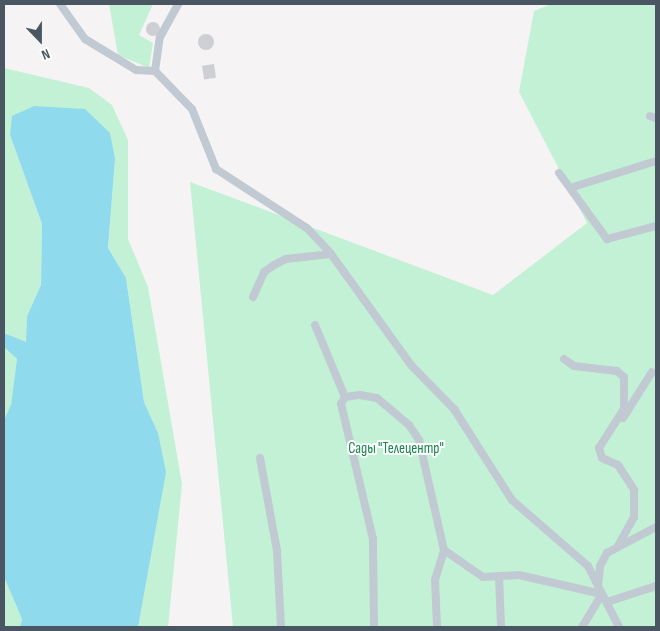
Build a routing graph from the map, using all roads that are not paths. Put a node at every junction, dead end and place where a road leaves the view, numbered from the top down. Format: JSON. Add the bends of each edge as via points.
{"nodes":[{"id":1,"x":60,"y":4,"type":"edge"},
{"id":2,"x":178,"y":4,"type":"edge"},
{"id":3,"x":155,"y":70,"type":"junction"},
{"id":4,"x":656,"y":161,"type":"edge"},
{"id":5,"x":559,"y":173,"type":"dead end"},
{"id":6,"x":572,"y":186,"type":"junction"},
{"id":7,"x":656,"y":226,"type":"edge"},
{"id":8,"x":331,"y":254,"type":"junction"},
{"id":9,"x":253,"y":297,"type":"dead end"},
{"id":10,"x":315,"y":325,"type":"dead end"},
{"id":11,"x":564,"y":359,"type":"dead end"},
{"id":12,"x":652,"y":372,"type":"dead end"},
{"id":13,"x":345,"y":397,"type":"junction"},
{"id":14,"x":617,"y":422,"type":"junction"},
{"id":15,"x":260,"y":458,"type":"dead end"},
{"id":16,"x":656,"y":527,"type":"edge"},
{"id":17,"x":618,"y":546,"type":"junction"},
{"id":18,"x":444,"y":550,"type":"junction"},
{"id":19,"x":499,"y":576,"type":"junction"},
{"id":20,"x":656,"y":586,"type":"edge"},
{"id":21,"x":600,"y":591,"type":"junction"},
{"id":22,"x":607,"y":602,"type":"junction"},
{"id":23,"x":501,"y":625,"type":"dead end"},
{"id":24,"x":281,"y":627,"type":"edge"},
{"id":25,"x":374,"y":627,"type":"edge"},
{"id":26,"x":437,"y":627,"type":"edge"},
{"id":27,"x":582,"y":627,"type":"edge"},
{"id":28,"x":619,"y":627,"type":"edge"}],
"edges":[{"from":1,"to":3,"type":"street","via":[[85,39],[136,70]]},
{"from":2,"to":3,"type":"street","via":[[160,37]]},
{"from":3,"to":8,"type":"street","via":[[192,109],[216,169],[299,222]]},
{"from":4,"to":6,"type":"street"},
{"from":5,"to":6,"type":"street"},
{"from":6,"to":7,"type":"street","via":[[607,239]]},
{"from":8,"to":9,"type":"street","via":[[286,259],[274,265],[264,272]]},
{"from":8,"to":21,"type":"street","via":[[411,365],[454,409],[512,500],[555,541],[578,554]]},
{"from":10,"to":13,"type":"street"},
{"from":11,"to":14,"type":"street","via":[[574,366],[617,371],[624,377],[627,389]]},
{"from":12,"to":14,"type":"street","via":[[639,398]]},
{"from":13,"to":18,"type":"street","via":[[377,398],[412,428],[419,440]]},
{"from":13,"to":25,"type":"street","via":[[341,404],[373,539]]},
{"from":14,"to":17,"type":"street","via":[[599,448],[602,458],[618,465],[634,490],[634,517]]},
{"from":15,"to":24,"type":"street","via":[[277,551]]},
{"from":16,"to":17,"type":"street"},
{"from":17,"to":21,"type":"street","via":[[600,566]]},
{"from":18,"to":19,"type":"street","via":[[483,577]]},
{"from":18,"to":26,"type":"street","via":[[434,580]]},
{"from":19,"to":21,"type":"street","via":[[519,576]]},
{"from":19,"to":23,"type":"street"},
{"from":20,"to":22,"type":"street"},
{"from":21,"to":22,"type":"street"},
{"from":21,"to":27,"type":"street"},
{"from":22,"to":28,"type":"street"}]}
